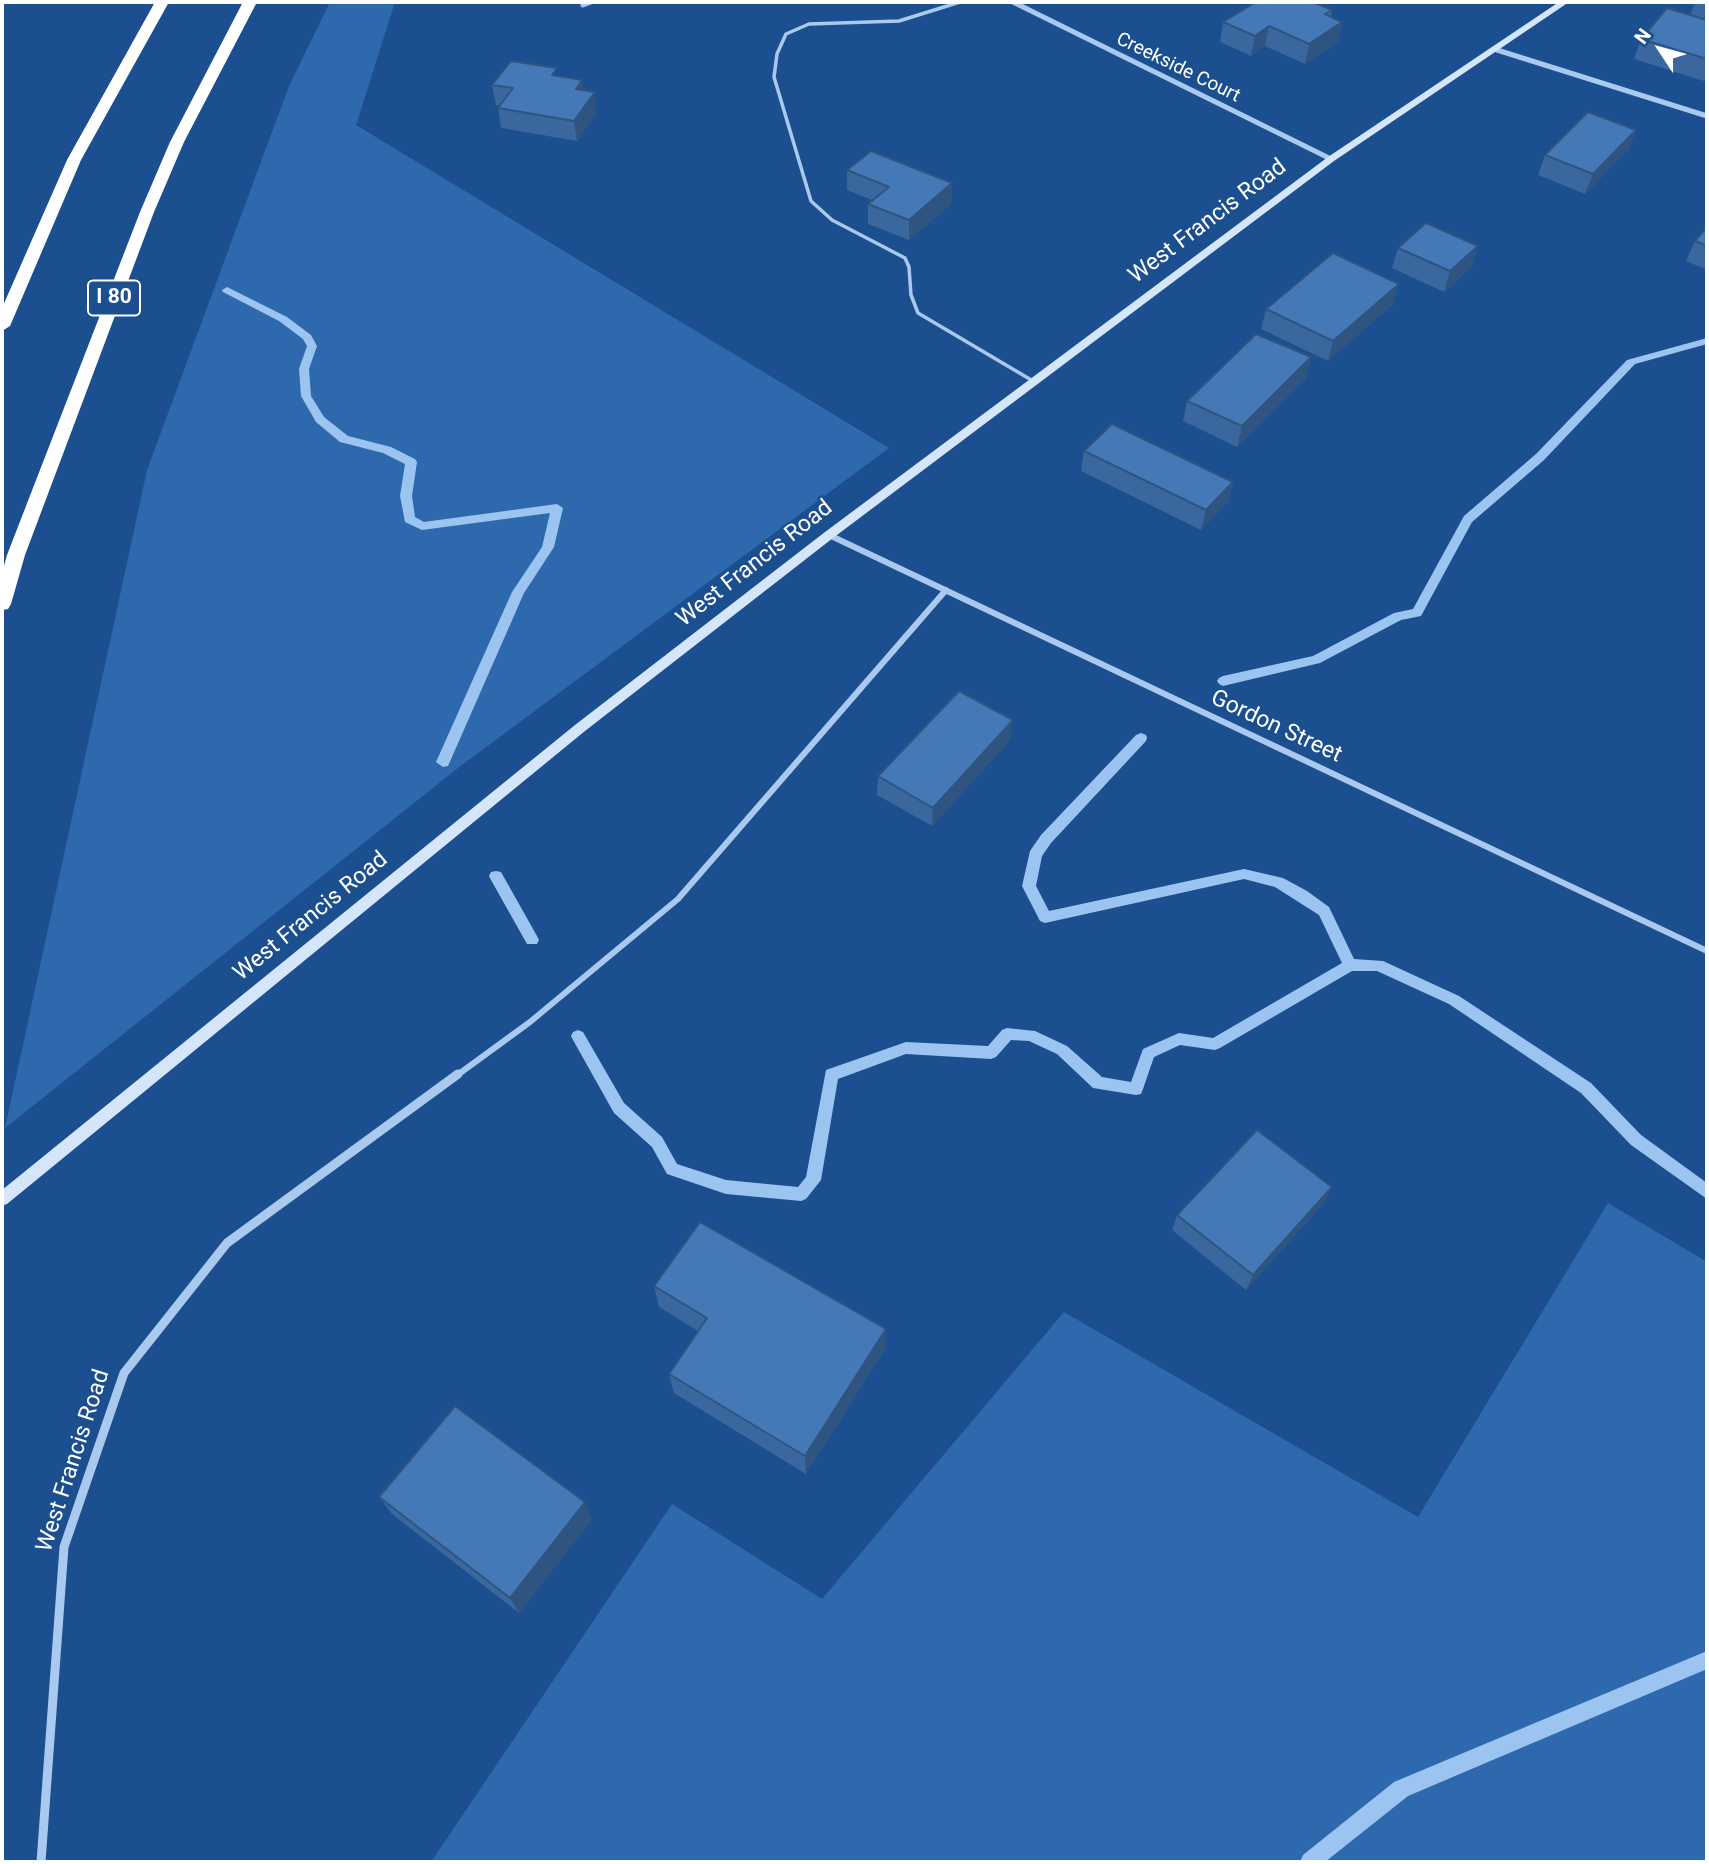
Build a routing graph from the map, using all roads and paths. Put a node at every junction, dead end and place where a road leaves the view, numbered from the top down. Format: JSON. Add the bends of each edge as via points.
{"nodes":[{"id":1,"x":162,"y":2,"type":"edge"},
{"id":2,"x":250,"y":2,"type":"edge"},
{"id":3,"x":591,"y":2,"type":"edge"},
{"id":4,"x":960,"y":2,"type":"edge"},
{"id":5,"x":1013,"y":2,"type":"edge"},
{"id":6,"x":1565,"y":2,"type":"edge"},
{"id":7,"x":583,"y":5,"type":"dead end"},
{"id":8,"x":1497,"y":50,"type":"junction"},
{"id":9,"x":1707,"y":116,"type":"edge"},
{"id":10,"x":1331,"y":159,"type":"junction"},
{"id":11,"x":2,"y":326,"type":"edge"},
{"id":12,"x":1032,"y":381,"type":"junction"},
{"id":13,"x":829,"y":535,"type":"junction"},
{"id":14,"x":947,"y":590,"type":"junction"},
{"id":15,"x":2,"y":604,"type":"edge"},
{"id":16,"x":1707,"y":951,"type":"edge"},
{"id":17,"x":2,"y":1199,"type":"edge"},
{"id":18,"x":41,"y":1862,"type":"edge"}],
"edges":[{"from":1,"to":11,"type":"highway","via":[[74,160]]},
{"from":2,"to":15,"type":"highway","number":"I 80","via":[[177,142],[147,212],[16,555]]},
{"from":3,"to":7,"type":"street"},
{"from":4,"to":12,"type":"lane","via":[[899,21],[809,24],[786,34],[774,77],[811,201],[832,220],[905,258],[918,313]]},
{"from":5,"to":10,"type":"street","name":"Creekside Court"},
{"from":6,"to":8,"type":"street","name":"West Francis Road"},
{"from":8,"to":9,"type":"street"},
{"from":8,"to":10,"type":"street","name":"West Francis Road"},
{"from":10,"to":12,"type":"street","name":"West Francis Road"},
{"from":12,"to":13,"type":"street","name":"West Francis Road"},
{"from":13,"to":14,"type":"street","name":"Gordon Street"},
{"from":13,"to":17,"type":"street","name":"West Francis Road","via":[[580,729]]},
{"from":14,"to":16,"type":"street","name":"Gordon Street"},
{"from":14,"to":18,"type":"street","name":"West Francis Road","via":[[678,899],[530,1021],[227,1243],[124,1373],[64,1547]]}]}
